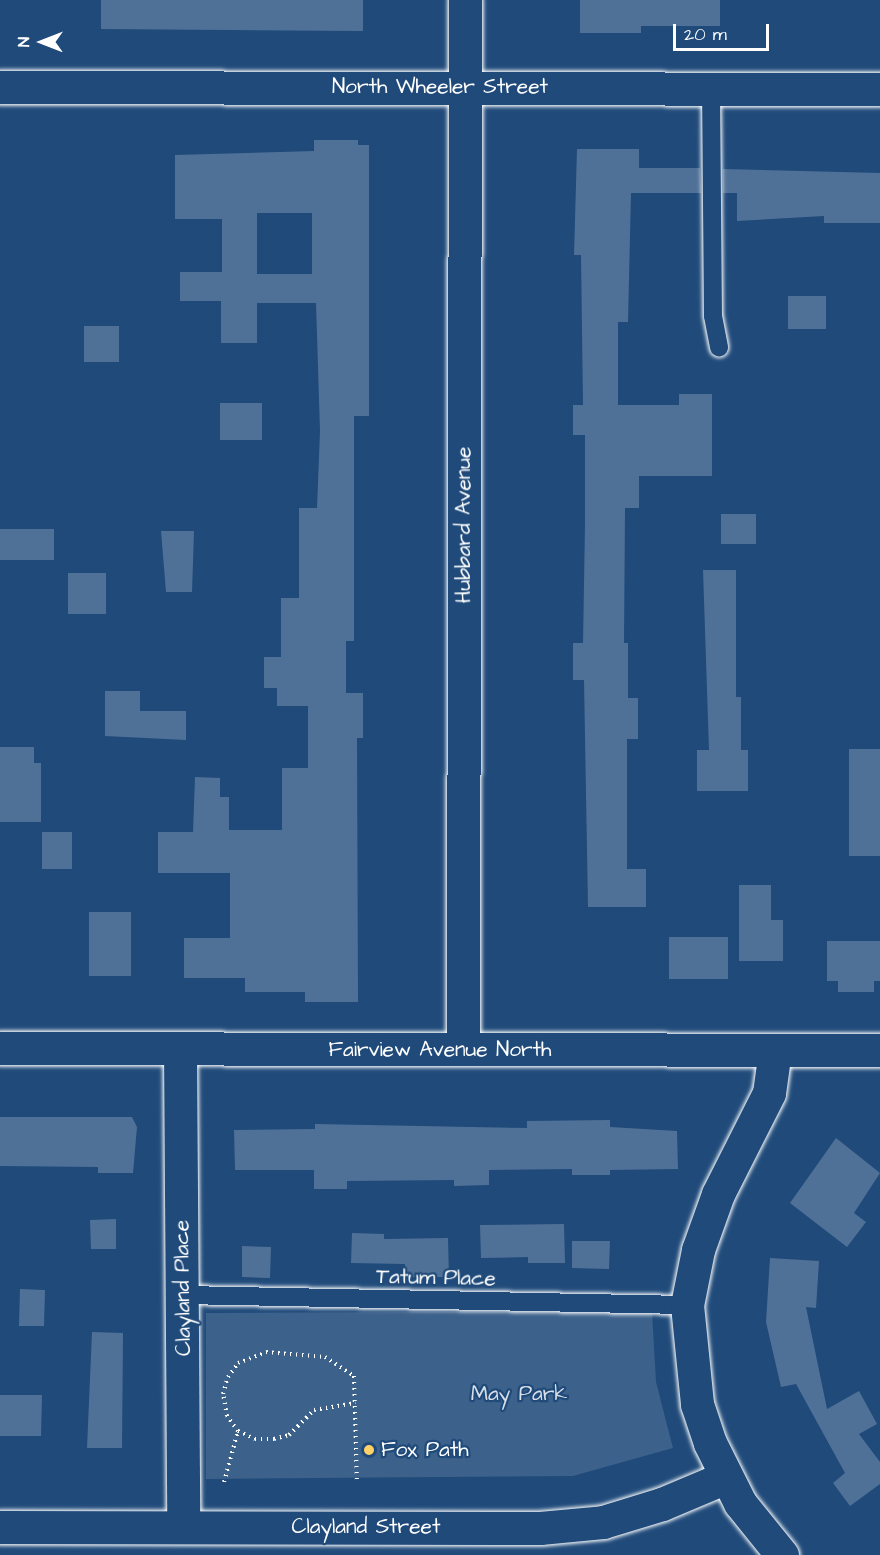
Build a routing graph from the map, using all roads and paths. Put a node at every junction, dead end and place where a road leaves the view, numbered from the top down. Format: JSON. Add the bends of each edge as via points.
{"nodes":[{"id":1,"x":465,"y":0,"type":"edge"},
{"id":2,"x":0,"y":87,"type":"edge"},
{"id":3,"x":465,"y":87,"type":"junction"},
{"id":4,"x":711,"y":88,"type":"junction"},
{"id":5,"x":880,"y":89,"type":"edge"},
{"id":6,"x":719,"y":347,"type":"dead end"},
{"id":7,"x":0,"y":1048,"type":"edge"},
{"id":8,"x":180,"y":1049,"type":"junction"},
{"id":9,"x":463,"y":1049,"type":"junction"},
{"id":10,"x":775,"y":1050,"type":"junction"},
{"id":11,"x":880,"y":1050,"type":"edge"},
{"id":12,"x":183,"y":1295,"type":"junction"},
{"id":13,"x":687,"y":1305,"type":"junction"},
{"id":14,"x":355,"y":1403,"type":"junction"},
{"id":15,"x":238,"y":1431,"type":"junction"},
{"id":16,"x":724,"y":1478,"type":"junction"},
{"id":17,"x":224,"y":1482,"type":"dead end"},
{"id":18,"x":357,"y":1482,"type":"dead end"},
{"id":19,"x":0,"y":1527,"type":"edge"},
{"id":20,"x":183,"y":1527,"type":"junction"},
{"id":21,"x":782,"y":1555,"type":"edge"}],
"edges":[{"from":1,"to":3,"type":"street","name":"Hubbard Avenue"},
{"from":2,"to":3,"type":"street","name":"North Wheeler Street"},
{"from":3,"to":4,"type":"street","name":"North Wheeler Street"},
{"from":3,"to":9,"type":"street","name":"Hubbard Avenue"},
{"from":4,"to":5,"type":"street","name":"North Wheeler Street"},
{"from":4,"to":6,"type":"lane","via":[[713,316]]},
{"from":7,"to":8,"type":"street","name":"Fairview Avenue North"},
{"from":8,"to":9,"type":"street","name":"Fairview Avenue North"},
{"from":8,"to":12,"type":"street","name":"Clayland Place"},
{"from":9,"to":10,"type":"street","name":"Fairview Avenue North"},
{"from":10,"to":11,"type":"street","name":"Fairview Avenue North"},
{"from":10,"to":13,"type":"street","via":[[769,1093],[718,1194],[698,1250]]},
{"from":12,"to":13,"type":"lane","name":"Tatum Place"},
{"from":12,"to":20,"type":"street","name":"Clayland Place"},
{"from":13,"to":16,"type":"street","via":[[697,1404]]},
{"from":14,"to":15,"type":"path","via":[[314,1410],[289,1435],[274,1439],[255,1439]]},
{"from":14,"to":15,"type":"path","via":[[354,1376],[325,1357],[254,1355],[238,1363],[223,1394],[227,1416]]},
{"from":14,"to":18,"type":"path"},
{"from":15,"to":17,"type":"path"},
{"from":16,"to":20,"type":"street","name":"Clayland Street","via":[[662,1504],[603,1522],[540,1528]]},
{"from":16,"to":21,"type":"street"},
{"from":19,"to":20,"type":"street","name":"Clayland Street"}]}
